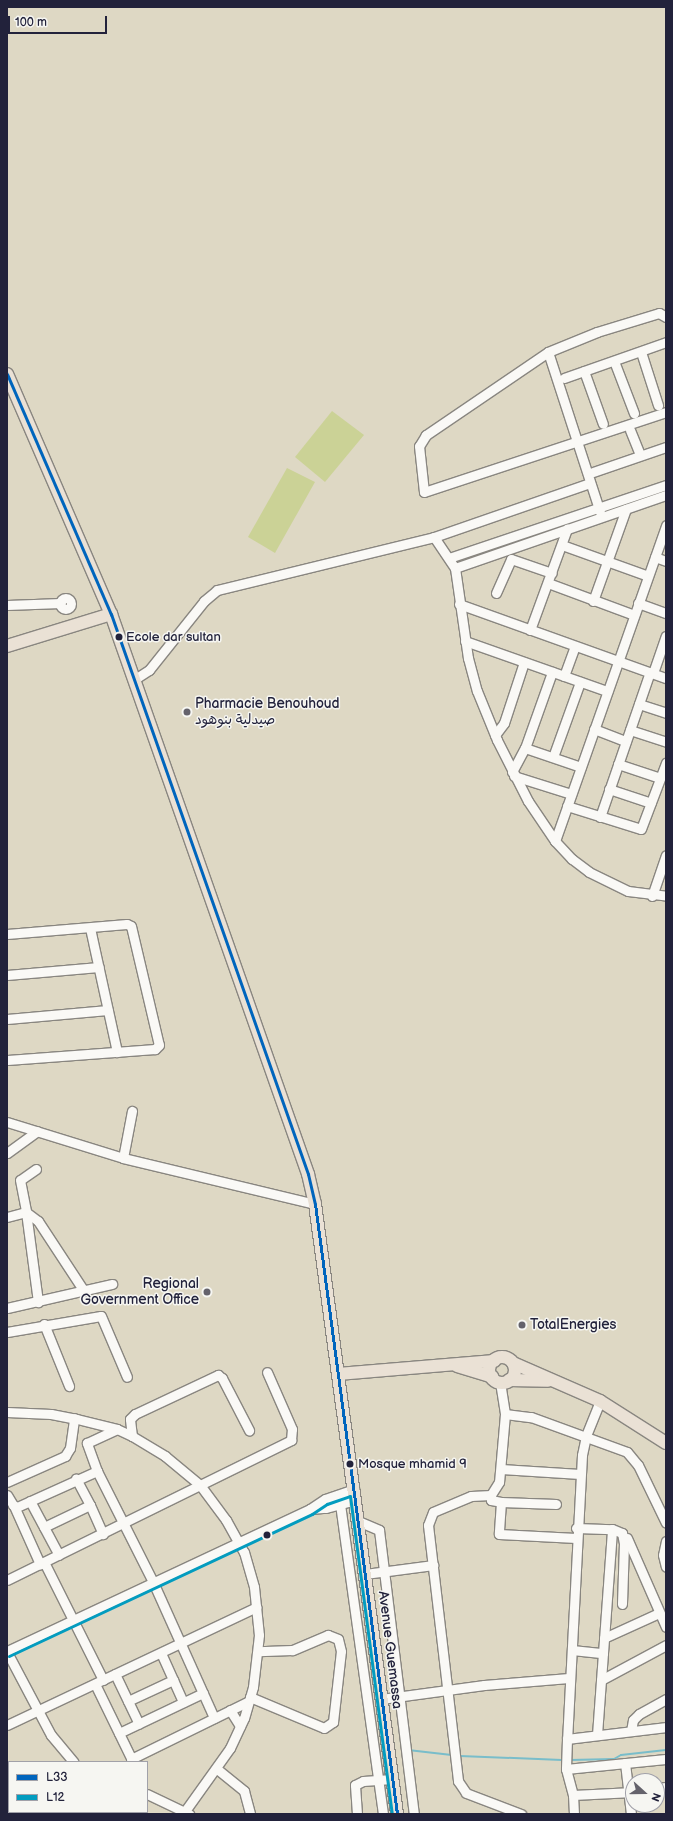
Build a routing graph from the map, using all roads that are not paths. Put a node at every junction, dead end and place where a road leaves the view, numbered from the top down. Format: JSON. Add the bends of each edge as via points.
{"nodes":[{"id":1,"x":666,"y":317,"type":"edge"},
{"id":2,"x":666,"y":342,"type":"edge"},
{"id":3,"x":548,"y":352,"type":"junction"},
{"id":4,"x":642,"y":352,"type":"junction"},
{"id":5,"x":614,"y":361,"type":"junction"},
{"id":6,"x":584,"y":371,"type":"junction"},
{"id":7,"x":564,"y":378,"type":"dead end"},
{"id":8,"x":9,"y":381,"type":"edge"},
{"id":9,"x":658,"y":405,"type":"dead end"},
{"id":10,"x":666,"y":412,"type":"edge"},
{"id":11,"x":634,"y":413,"type":"dead end"},
{"id":12,"x":603,"y":424,"type":"dead end"},
{"id":13,"x":630,"y":430,"type":"dead end"},
{"id":14,"x":576,"y":443,"type":"junction"},
{"id":15,"x":666,"y":447,"type":"edge"},
{"id":16,"x":640,"y":455,"type":"junction"},
{"id":17,"x":593,"y":472,"type":"dead end"},
{"id":18,"x":590,"y":483,"type":"junction"},
{"id":19,"x":666,"y":485,"type":"edge"},
{"id":20,"x":666,"y":495,"type":"edge"},
{"id":21,"x":598,"y":506,"type":"junction"},
{"id":22,"x":626,"y":509,"type":"junction"},
{"id":23,"x":602,"y":517,"type":"junction"},
{"id":24,"x":666,"y":525,"type":"edge"},
{"id":25,"x":567,"y":529,"type":"junction"},
{"id":26,"x":434,"y":537,"type":"junction"},
{"id":27,"x":562,"y":545,"type":"junction"},
{"id":28,"x":655,"y":556,"type":"junction"},
{"id":29,"x":449,"y":558,"type":"junction"},
{"id":30,"x":666,"y":560,"type":"edge"},
{"id":31,"x":607,"y":562,"type":"junction"},
{"id":32,"x":455,"y":568,"type":"junction"},
{"id":33,"x":552,"y":573,"type":"junction"},
{"id":34,"x":648,"y":576,"type":"junction"},
{"id":35,"x":548,"y":583,"type":"junction"},
{"id":36,"x":496,"y":593,"type":"dead end"},
{"id":37,"x":594,"y":601,"type":"junction"},
{"id":38,"x":61,"y":603,"type":"dead end"},
{"id":39,"x":638,"y":603,"type":"junction"},
{"id":40,"x":459,"y":604,"type":"junction"},
{"id":41,"x":7,"y":605,"type":"edge"},
{"id":42,"x":666,"y":613,"type":"edge"},
{"id":43,"x":111,"y":614,"type":"junction"},
{"id":44,"x":634,"y":615,"type":"junction"},
{"id":45,"x":530,"y":630,"type":"junction"},
{"id":46,"x":665,"y":640,"type":"edge"},
{"id":47,"x":465,"y":641,"type":"junction"},
{"id":48,"x":7,"y":646,"type":"edge"},
{"id":49,"x":575,"y":646,"type":"junction"},
{"id":50,"x":618,"y":661,"type":"junction"},
{"id":51,"x":524,"y":662,"type":"junction"},
{"id":52,"x":552,"y":672,"type":"junction"},
{"id":53,"x":651,"y":673,"type":"junction"},
{"id":54,"x":564,"y":676,"type":"junction"},
{"id":55,"x":666,"y":678,"type":"edge"},
{"id":56,"x":135,"y":679,"type":"junction"},
{"id":57,"x":580,"y":682,"type":"junction"},
{"id":58,"x":608,"y":691,"type":"junction"},
{"id":59,"x":639,"y":704,"type":"junction"},
{"id":60,"x":666,"y":713,"type":"edge"},
{"id":61,"x":594,"y":729,"type":"junction"},
{"id":62,"x":630,"y":730,"type":"junction"},
{"id":63,"x":495,"y":735,"type":"junction"},
{"id":64,"x":626,"y":741,"type":"junction"},
{"id":65,"x":666,"y":742,"type":"edge"},
{"id":66,"x":525,"y":748,"type":"junction"},
{"id":67,"x":553,"y":758,"type":"junction"},
{"id":68,"x":666,"y":763,"type":"edge"},
{"id":69,"x":618,"y":764,"type":"junction"},
{"id":70,"x":581,"y":767,"type":"junction"},
{"id":71,"x":513,"y":774,"type":"junction"},
{"id":72,"x":660,"y":778,"type":"junction"},
{"id":73,"x":609,"y":789,"type":"junction"},
{"id":74,"x":571,"y":794,"type":"junction"},
{"id":75,"x":651,"y":803,"type":"junction"},
{"id":76,"x":567,"y":806,"type":"junction"},
{"id":77,"x":600,"y":816,"type":"junction"},
{"id":78,"x":555,"y":841,"type":"junction"},
{"id":79,"x":666,"y":855,"type":"edge"},
{"id":80,"x":652,"y":896,"type":"junction"},
{"id":81,"x":666,"y":896,"type":"edge"},
{"id":82,"x":90,"y":928,"type":"junction"},
{"id":83,"x":7,"y":934,"type":"edge"},
{"id":84,"x":99,"y":967,"type":"junction"},
{"id":85,"x":7,"y":975,"type":"edge"},
{"id":86,"x":108,"y":1010,"type":"junction"},
{"id":87,"x":7,"y":1019,"type":"edge"},
{"id":88,"x":117,"y":1052,"type":"junction"},
{"id":89,"x":7,"y":1060,"type":"edge"},
{"id":90,"x":132,"y":1111,"type":"dead end"},
{"id":91,"x":7,"y":1122,"type":"edge"},
{"id":92,"x":36,"y":1131,"type":"junction"},
{"id":93,"x":7,"y":1153,"type":"edge"},
{"id":94,"x":123,"y":1158,"type":"junction"},
{"id":95,"x":36,"y":1169,"type":"dead end"},
{"id":96,"x":315,"y":1204,"type":"junction"},
{"id":97,"x":26,"y":1212,"type":"junction"},
{"id":98,"x":7,"y":1217,"type":"edge"},
{"id":99,"x":112,"y":1284,"type":"dead end"},
{"id":100,"x":84,"y":1291,"type":"junction"},
{"id":101,"x":38,"y":1302,"type":"junction"},
{"id":102,"x":7,"y":1308,"type":"edge"},
{"id":103,"x":44,"y":1324,"type":"junction"},
{"id":104,"x":7,"y":1332,"type":"edge"},
{"id":105,"x":494,"y":1361,"type":"junction"},
{"id":106,"x":513,"y":1364,"type":"junction"},
{"id":107,"x":456,"y":1366,"type":"junction"},
{"id":108,"x":267,"y":1372,"type":"dead end"},
{"id":109,"x":338,"y":1374,"type":"junction"},
{"id":110,"x":127,"y":1376,"type":"dead end"},
{"id":111,"x":500,"y":1380,"type":"junction"},
{"id":112,"x":549,"y":1381,"type":"junction"},
{"id":113,"x":69,"y":1386,"type":"dead end"},
{"id":114,"x":600,"y":1401,"type":"junction"},
{"id":115,"x":7,"y":1412,"type":"edge"},
{"id":116,"x":505,"y":1414,"type":"junction"},
{"id":117,"x":74,"y":1418,"type":"junction"},
{"id":118,"x":117,"y":1429,"type":"junction"},
{"id":119,"x":249,"y":1430,"type":"dead end"},
{"id":120,"x":132,"y":1436,"type":"junction"},
{"id":121,"x":586,"y":1436,"type":"junction"},
{"id":122,"x":666,"y":1443,"type":"edge"},
{"id":123,"x":86,"y":1446,"type":"junction"},
{"id":124,"x":68,"y":1452,"type":"junction"},
{"id":125,"x":501,"y":1469,"type":"junction"},
{"id":126,"x":97,"y":1470,"type":"junction"},
{"id":127,"x":580,"y":1474,"type":"junction"},
{"id":128,"x":76,"y":1479,"type":"junction"},
{"id":129,"x":7,"y":1482,"type":"edge"},
{"id":130,"x":200,"y":1485,"type":"junction"},
{"id":131,"x":7,"y":1495,"type":"edge"},
{"id":132,"x":354,"y":1495,"type":"junction"},
{"id":133,"x":491,"y":1495,"type":"junction"},
{"id":134,"x":30,"y":1501,"type":"junction"},
{"id":135,"x":501,"y":1502,"type":"junction"},
{"id":136,"x":340,"y":1504,"type":"junction"},
{"id":137,"x":556,"y":1504,"type":"dead end"},
{"id":138,"x":90,"y":1505,"type":"junction"},
{"id":139,"x":14,"y":1506,"type":"junction"},
{"id":140,"x":310,"y":1509,"type":"junction"},
{"id":141,"x":358,"y":1521,"type":"junction"},
{"id":142,"x":125,"y":1523,"type":"junction"},
{"id":143,"x":666,"y":1523,"type":"edge"},
{"id":144,"x":44,"y":1527,"type":"junction"},
{"id":145,"x":576,"y":1528,"type":"junction"},
{"id":146,"x":612,"y":1529,"type":"junction"},
{"id":147,"x":622,"y":1533,"type":"junction"},
{"id":148,"x":104,"y":1534,"type":"junction"},
{"id":149,"x":576,"y":1538,"type":"junction"},
{"id":150,"x":666,"y":1541,"type":"edge"},
{"id":151,"x":238,"y":1542,"type":"junction"},
{"id":152,"x":59,"y":1555,"type":"junction"},
{"id":153,"x":42,"y":1563,"type":"junction"},
{"id":154,"x":433,"y":1565,"type":"junction"},
{"id":155,"x":666,"y":1568,"type":"edge"},
{"id":156,"x":383,"y":1571,"type":"junction"},
{"id":157,"x":365,"y":1574,"type":"junction"},
{"id":158,"x":7,"y":1580,"type":"edge"},
{"id":159,"x":153,"y":1582,"type":"junction"},
{"id":160,"x":622,"y":1604,"type":"dead end"},
{"id":161,"x":256,"y":1607,"type":"junction"},
{"id":162,"x":662,"y":1615,"type":"edge"},
{"id":163,"x":73,"y":1620,"type":"junction"},
{"id":164,"x":666,"y":1627,"type":"edge"},
{"id":165,"x":604,"y":1638,"type":"junction"},
{"id":166,"x":181,"y":1643,"type":"junction"},
{"id":167,"x":666,"y":1645,"type":"edge"},
{"id":168,"x":572,"y":1650,"type":"junction"},
{"id":169,"x":7,"y":1651,"type":"edge"},
{"id":170,"x":258,"y":1651,"type":"junction"},
{"id":171,"x":161,"y":1653,"type":"junction"},
{"id":172,"x":603,"y":1653,"type":"junction"},
{"id":173,"x":115,"y":1674,"type":"junction"},
{"id":174,"x":569,"y":1678,"type":"junction"},
{"id":175,"x":173,"y":1680,"type":"junction"},
{"id":176,"x":601,"y":1680,"type":"junction"},
{"id":177,"x":99,"y":1682,"type":"junction"},
{"id":178,"x":448,"y":1690,"type":"junction"},
{"id":179,"x":203,"y":1693,"type":"junction"},
{"id":180,"x":399,"y":1696,"type":"junction"},
{"id":181,"x":250,"y":1699,"type":"junction"},
{"id":182,"x":381,"y":1699,"type":"junction"},
{"id":183,"x":666,"y":1699,"type":"edge"},
{"id":184,"x":128,"y":1701,"type":"junction"},
{"id":185,"x":183,"y":1702,"type":"junction"},
{"id":186,"x":38,"y":1710,"type":"junction"},
{"id":187,"x":230,"y":1710,"type":"junction"},
{"id":188,"x":214,"y":1718,"type":"junction"},
{"id":189,"x":139,"y":1724,"type":"junction"},
{"id":190,"x":7,"y":1725,"type":"edge"},
{"id":191,"x":240,"y":1726,"type":"junction"},
{"id":192,"x":666,"y":1727,"type":"edge"},
{"id":193,"x":631,"y":1730,"type":"junction"},
{"id":194,"x":119,"y":1733,"type":"junction"},
{"id":195,"x":597,"y":1734,"type":"junction"},
{"id":196,"x":567,"y":1739,"type":"junction"},
{"id":197,"x":666,"y":1759,"type":"edge"},
{"id":198,"x":132,"y":1760,"type":"edge"},
{"id":199,"x":73,"y":1761,"type":"edge"},
{"id":200,"x":625,"y":1763,"type":"junction"},
{"id":201,"x":217,"y":1769,"type":"junction"},
{"id":202,"x":566,"y":1769,"type":"junction"},
{"id":203,"x":627,"y":1773,"type":"edge"},
{"id":204,"x":392,"y":1779,"type":"junction"},
{"id":205,"x":378,"y":1780,"type":"junction"},
{"id":206,"x":625,"y":1792,"type":"edge"},
{"id":207,"x":148,"y":1794,"type":"edge"},
{"id":208,"x":573,"y":1795,"type":"junction"},
{"id":209,"x":186,"y":1813,"type":"edge"},
{"id":210,"x":250,"y":1814,"type":"edge"},
{"id":211,"x":357,"y":1814,"type":"edge"},
{"id":212,"x":383,"y":1814,"type":"edge"},
{"id":213,"x":397,"y":1814,"type":"edge"},
{"id":214,"x":414,"y":1814,"type":"edge"},
{"id":215,"x":521,"y":1814,"type":"edge"},
{"id":216,"x":574,"y":1814,"type":"edge"}],
"edges":[{"from":1,"to":3,"type":"street","via":[[659,313],[597,332]]},
{"from":2,"to":4,"type":"street"},
{"from":3,"to":14,"type":"street"},
{"from":3,"to":14,"type":"street","via":[[426,435],[419,446],[424,492]]},
{"from":4,"to":5,"type":"street"},
{"from":4,"to":9,"type":"street"},
{"from":5,"to":6,"type":"street"},
{"from":5,"to":11,"type":"street"},
{"from":6,"to":7,"type":"street"},
{"from":6,"to":12,"type":"street"},
{"from":8,"to":43,"type":"main road","name":"Avenue Guemassa"},
{"from":10,"to":14,"type":"street"},
{"from":13,"to":16,"type":"street"},
{"from":14,"to":18,"type":"street"},
{"from":15,"to":16,"type":"street"},
{"from":16,"to":17,"type":"street"},
{"from":18,"to":21,"type":"street"},
{"from":18,"to":26,"type":"street"},
{"from":19,"to":21,"type":"street"},
{"from":20,"to":22,"type":"street"},
{"from":21,"to":23,"type":"street"},
{"from":21,"to":29,"type":"street"},
{"from":22,"to":23,"type":"street"},
{"from":22,"to":31,"type":"street"},
{"from":23,"to":25,"type":"street"},
{"from":24,"to":28,"type":"street"},
{"from":25,"to":27,"type":"street"},
{"from":25,"to":32,"type":"street"},
{"from":26,"to":29,"type":"street"},
{"from":26,"to":56,"type":"street","via":[[217,590],[204,601],[149,670]]},
{"from":27,"to":31,"type":"street"},
{"from":27,"to":33,"type":"street"},
{"from":28,"to":30,"type":"street"},
{"from":28,"to":34,"type":"street"},
{"from":29,"to":32,"type":"street"},
{"from":31,"to":34,"type":"street"},
{"from":31,"to":37,"type":"street"},
{"from":32,"to":40,"type":"street"},
{"from":33,"to":35,"type":"street"},
{"from":33,"to":36,"type":"street","via":[[510,559]]},
{"from":34,"to":39,"type":"street"},
{"from":35,"to":37,"type":"street"},
{"from":35,"to":45,"type":"street"},
{"from":37,"to":44,"type":"street"},
{"from":38,"to":41,"type":"street"},
{"from":39,"to":42,"type":"street"},
{"from":39,"to":44,"type":"street"},
{"from":40,"to":45,"type":"street"},
{"from":40,"to":47,"type":"street"},
{"from":43,"to":48,"type":"main road"},
{"from":43,"to":56,"type":"main road","name":"Avenue Guemassa"},
{"from":44,"to":50,"type":"street"},
{"from":45,"to":49,"type":"street"},
{"from":46,"to":53,"type":"street"},
{"from":47,"to":51,"type":"street"},
{"from":47,"to":63,"type":"street","via":[[477,691]]},
{"from":49,"to":50,"type":"street"},
{"from":49,"to":54,"type":"street"},
{"from":50,"to":53,"type":"street"},
{"from":50,"to":58,"type":"street"},
{"from":51,"to":52,"type":"street"},
{"from":51,"to":63,"type":"street","via":[[504,723]]},
{"from":52,"to":54,"type":"street"},
{"from":52,"to":66,"type":"street"},
{"from":53,"to":55,"type":"street"},
{"from":53,"to":59,"type":"street"},
{"from":54,"to":57,"type":"street"},
{"from":56,"to":96,"type":"main road","name":"Avenue Guemassa","via":[[308,1174]]},
{"from":57,"to":58,"type":"street"},
{"from":57,"to":67,"type":"street"},
{"from":58,"to":61,"type":"street"},
{"from":59,"to":60,"type":"street"},
{"from":59,"to":62,"type":"street"},
{"from":61,"to":64,"type":"street"},
{"from":61,"to":70,"type":"street"},
{"from":62,"to":64,"type":"street"},
{"from":62,"to":65,"type":"street"},
{"from":63,"to":71,"type":"street"},
{"from":64,"to":69,"type":"street"},
{"from":66,"to":67,"type":"street"},
{"from":66,"to":71,"type":"street"},
{"from":67,"to":70,"type":"street"},
{"from":68,"to":72,"type":"street"},
{"from":69,"to":72,"type":"street"},
{"from":69,"to":73,"type":"street"},
{"from":70,"to":74,"type":"street"},
{"from":71,"to":74,"type":"street"},
{"from":71,"to":78,"type":"street"},
{"from":72,"to":75,"type":"street"},
{"from":73,"to":75,"type":"street"},
{"from":73,"to":77,"type":"street"},
{"from":74,"to":76,"type":"street"},
{"from":75,"to":77,"type":"street","via":[[640,829]]},
{"from":76,"to":77,"type":"street"},
{"from":76,"to":78,"type":"street"},
{"from":78,"to":80,"type":"street","via":[[572,859],[590,872],[628,891]]},
{"from":79,"to":80,"type":"street"},
{"from":80,"to":81,"type":"street"},
{"from":82,"to":83,"type":"street"},
{"from":82,"to":84,"type":"street"},
{"from":82,"to":88,"type":"street","via":[[127,924],[131,926],[159,1045],[155,1049]]},
{"from":84,"to":85,"type":"street"},
{"from":84,"to":86,"type":"street"},
{"from":86,"to":87,"type":"street"},
{"from":86,"to":88,"type":"street"},
{"from":88,"to":89,"type":"street"},
{"from":90,"to":94,"type":"street"},
{"from":91,"to":92,"type":"street"},
{"from":92,"to":93,"type":"street"},
{"from":92,"to":94,"type":"street"},
{"from":94,"to":96,"type":"street"},
{"from":95,"to":97,"type":"street","via":[[20,1180]]},
{"from":96,"to":109,"type":"main road","name":"Avenue Guemassa"},
{"from":97,"to":98,"type":"street"},
{"from":97,"to":100,"type":"street","via":[[38,1221]]},
{"from":97,"to":101,"type":"street"},
{"from":99,"to":100,"type":"street"},
{"from":100,"to":101,"type":"street"},
{"from":101,"to":102,"type":"street"},
{"from":103,"to":104,"type":"street"},
{"from":103,"to":110,"type":"street","via":[[101,1316]]},
{"from":103,"to":113,"type":"street"},
{"from":105,"to":106,"type":"main road","via":[[504,1358]]},
{"from":105,"to":107,"type":"main road"},
{"from":105,"to":111,"type":"main road","via":[[490,1370]]},
{"from":106,"to":111,"type":"main road","via":[[515,1371]]},
{"from":106,"to":112,"type":"main road"},
{"from":107,"to":109,"type":"main road"},
{"from":107,"to":111,"type":"main road"},
{"from":108,"to":130,"type":"street","via":[[292,1429],[293,1437]]},
{"from":109,"to":132,"type":"main road","name":"Avenue Guemassa"},
{"from":111,"to":112,"type":"main road"},
{"from":111,"to":116,"type":"street"},
{"from":112,"to":114,"type":"main road"},
{"from":114,"to":121,"type":"street"},
{"from":114,"to":122,"type":"main road"},
{"from":115,"to":117,"type":"street"},
{"from":116,"to":121,"type":"street","via":[[531,1417]]},
{"from":116,"to":125,"type":"street","via":[[501,1433]]},
{"from":117,"to":118,"type":"street"},
{"from":117,"to":124,"type":"street"},
{"from":118,"to":120,"type":"street"},
{"from":118,"to":123,"type":"street"},
{"from":119,"to":120,"type":"street","via":[[222,1378],[218,1376],[135,1414],[130,1419]]},
{"from":120,"to":130,"type":"street","via":[[164,1456]]},
{"from":121,"to":127,"type":"street"},
{"from":121,"to":143,"type":"street","via":[[619,1448],[633,1457]]},
{"from":123,"to":124,"type":"street"},
{"from":123,"to":126,"type":"street"},
{"from":124,"to":129,"type":"street","via":[[60,1460]]},
{"from":125,"to":127,"type":"street"},
{"from":125,"to":133,"type":"street","via":[[499,1482]]},
{"from":126,"to":128,"type":"street"},
{"from":126,"to":142,"type":"street"},
{"from":127,"to":145,"type":"street"},
{"from":128,"to":134,"type":"street"},
{"from":128,"to":138,"type":"street"},
{"from":130,"to":142,"type":"street"},
{"from":130,"to":151,"type":"street","via":[[226,1520]]},
{"from":131,"to":139,"type":"street"},
{"from":132,"to":136,"type":"street"},
{"from":132,"to":140,"type":"street","via":[[325,1500]]},
{"from":132,"to":141,"type":"main road","name":"Avenue Guemassa"},
{"from":133,"to":135,"type":"street","via":[[491,1500]]},
{"from":133,"to":154,"type":"street","via":[[470,1496],[433,1512],[428,1525]]},
{"from":134,"to":139,"type":"street"},
{"from":134,"to":144,"type":"street"},
{"from":135,"to":137,"type":"street"},
{"from":135,"to":149,"type":"street","via":[[499,1534]]},
{"from":136,"to":140,"type":"street"},
{"from":136,"to":205,"type":"street"},
{"from":138,"to":144,"type":"street"},
{"from":138,"to":148,"type":"street"},
{"from":139,"to":153,"type":"street"},
{"from":140,"to":151,"type":"street"},
{"from":141,"to":156,"type":"street","via":[[379,1530]]},
{"from":141,"to":157,"type":"main road","name":"Avenue Guemassa"},
{"from":142,"to":148,"type":"street"},
{"from":142,"to":159,"type":"street"},
{"from":144,"to":152,"type":"street"},
{"from":145,"to":146,"type":"street"},
{"from":145,"to":149,"type":"street"},
{"from":146,"to":147,"type":"street"},
{"from":146,"to":165,"type":"street"},
{"from":147,"to":160,"type":"street"},
{"from":147,"to":162,"type":"street"},
{"from":148,"to":152,"type":"street"},
{"from":149,"to":168,"type":"street"},
{"from":150,"to":155,"type":"street","via":[[663,1555]]},
{"from":151,"to":159,"type":"street"},
{"from":151,"to":161,"type":"street","via":[[249,1567]]},
{"from":152,"to":153,"type":"street"},
{"from":153,"to":158,"type":"street"},
{"from":153,"to":163,"type":"street"},
{"from":154,"to":156,"type":"street"},
{"from":154,"to":178,"type":"street"},
{"from":156,"to":157,"type":"street"},
{"from":156,"to":180,"type":"street"},
{"from":157,"to":182,"type":"main road","name":"Avenue Guemassa"},
{"from":159,"to":163,"type":"street"},
{"from":159,"to":166,"type":"street"},
{"from":161,"to":166,"type":"street"},
{"from":161,"to":170,"type":"street"},
{"from":162,"to":164,"type":"street"},
{"from":162,"to":165,"type":"street"},
{"from":163,"to":169,"type":"street"},
{"from":163,"to":177,"type":"street"},
{"from":165,"to":172,"type":"street"},
{"from":166,"to":171,"type":"street"},
{"from":166,"to":179,"type":"street"},
{"from":167,"to":176,"type":"street"},
{"from":168,"to":172,"type":"street"},
{"from":168,"to":174,"type":"street"},
{"from":169,"to":186,"type":"street"},
{"from":170,"to":181,"type":"street"},
{"from":170,"to":181,"type":"street","via":[[292,1650],[328,1635],[338,1639],[341,1652],[333,1722],[324,1728]]},
{"from":171,"to":173,"type":"street"},
{"from":171,"to":175,"type":"street"},
{"from":172,"to":176,"type":"street"},
{"from":173,"to":177,"type":"street"},
{"from":173,"to":184,"type":"street"},
{"from":174,"to":178,"type":"street"},
{"from":174,"to":196,"type":"street"},
{"from":175,"to":184,"type":"street"},
{"from":175,"to":185,"type":"street"},
{"from":176,"to":195,"type":"street"},
{"from":177,"to":186,"type":"street"},
{"from":177,"to":194,"type":"street"},
{"from":178,"to":180,"type":"street"},
{"from":178,"to":215,"type":"street","via":[[460,1788],[473,1796]]},
{"from":179,"to":185,"type":"street"},
{"from":179,"to":188,"type":"street"},
{"from":180,"to":182,"type":"street"},
{"from":180,"to":214,"type":"street"},
{"from":181,"to":187,"type":"street"},
{"from":181,"to":191,"type":"street"},
{"from":182,"to":204,"type":"main road","name":"Avenue Guemassa"},
{"from":183,"to":193,"type":"street","via":[[639,1714],[633,1720]]},
{"from":184,"to":189,"type":"street"},
{"from":185,"to":189,"type":"street"},
{"from":186,"to":190,"type":"street"},
{"from":186,"to":199,"type":"street","via":[[57,1744]]},
{"from":187,"to":188,"type":"street"},
{"from":187,"to":191,"type":"street"},
{"from":188,"to":198,"type":"street"},
{"from":189,"to":194,"type":"street"},
{"from":191,"to":201,"type":"street"},
{"from":192,"to":193,"type":"street"},
{"from":193,"to":195,"type":"street"},
{"from":194,"to":198,"type":"street"},
{"from":195,"to":196,"type":"street"},
{"from":196,"to":202,"type":"street"},
{"from":197,"to":200,"type":"street"},
{"from":200,"to":202,"type":"street"},
{"from":200,"to":203,"type":"street"},
{"from":201,"to":209,"type":"street"},
{"from":201,"to":210,"type":"street","via":[[244,1791]]},
{"from":202,"to":208,"type":"street"},
{"from":204,"to":205,"type":"street"},
{"from":204,"to":213,"type":"main road","name":"Avenue Guemassa"},
{"from":205,"to":211,"type":"street","via":[[363,1781],[355,1785]]},
{"from":205,"to":212,"type":"street"},
{"from":206,"to":208,"type":"street"},
{"from":207,"to":209,"type":"street"},
{"from":208,"to":216,"type":"street"}]}
